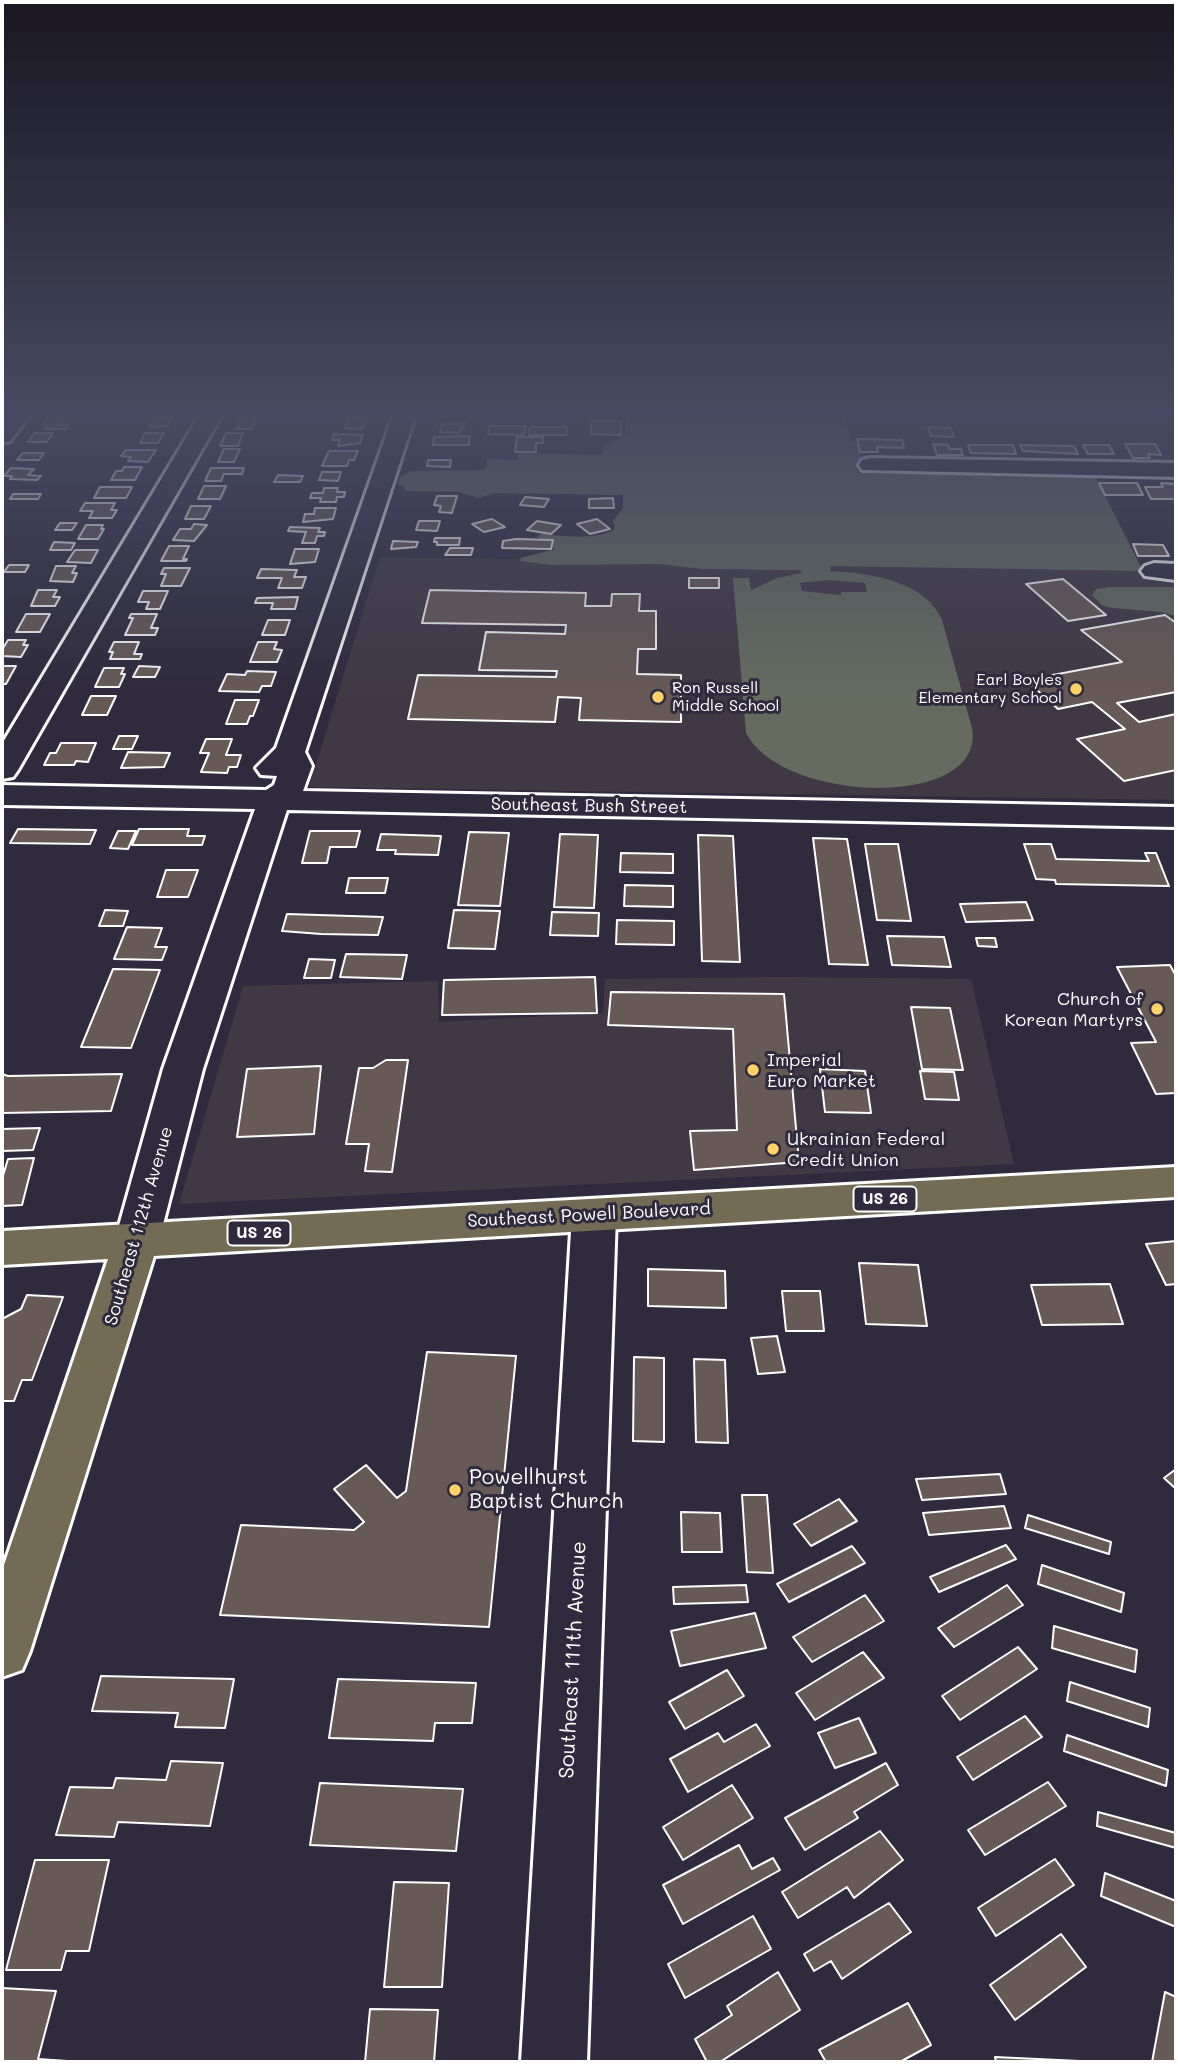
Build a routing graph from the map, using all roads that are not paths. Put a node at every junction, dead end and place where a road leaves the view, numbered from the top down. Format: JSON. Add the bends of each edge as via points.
{"nodes":[{"id":1,"x":155,"y":509,"type":"edge"},
{"id":2,"x":372,"y":509,"type":"edge"},
{"id":3,"x":2,"y":770,"type":"edge"},
{"id":4,"x":2,"y":795,"type":"edge"},
{"id":5,"x":274,"y":800,"type":"junction"},
{"id":6,"x":1176,"y":817,"type":"edge"},
{"id":7,"x":1176,"y":1182,"type":"edge"},
{"id":8,"x":594,"y":1215,"type":"junction"},
{"id":9,"x":138,"y":1240,"type":"junction"},
{"id":10,"x":2,"y":1248,"type":"edge"},
{"id":11,"x":2,"y":1651,"type":"edge"},
{"id":12,"x":554,"y":2062,"type":"edge"}],
"edges":[{"from":1,"to":3,"type":"street"},
{"from":2,"to":5,"type":"street","name":"Southeast 112th Avenue","via":[[290,752],[296,766],[292,778],[288,789]]},
{"from":4,"to":5,"type":"street","name":"Southeast Bush Street"},
{"from":5,"to":6,"type":"street","name":"Southeast Bush Street"},
{"from":5,"to":9,"type":"street","name":"Southeast 112th Avenue","via":[[183,1069]]},
{"from":7,"to":8,"type":"main road","name":"Southeast Powell Boulevard","number":"US 26"},
{"from":8,"to":9,"type":"main road","name":"Southeast Powell Boulevard","number":"US 26"},
{"from":8,"to":12,"type":"street","name":"Southeast 111th Avenue"},
{"from":9,"to":10,"type":"main road","name":"Southeast Powell Boulevard","number":"US 26"},
{"from":9,"to":11,"type":"main road","name":"Southeast 112th Avenue"}]}
